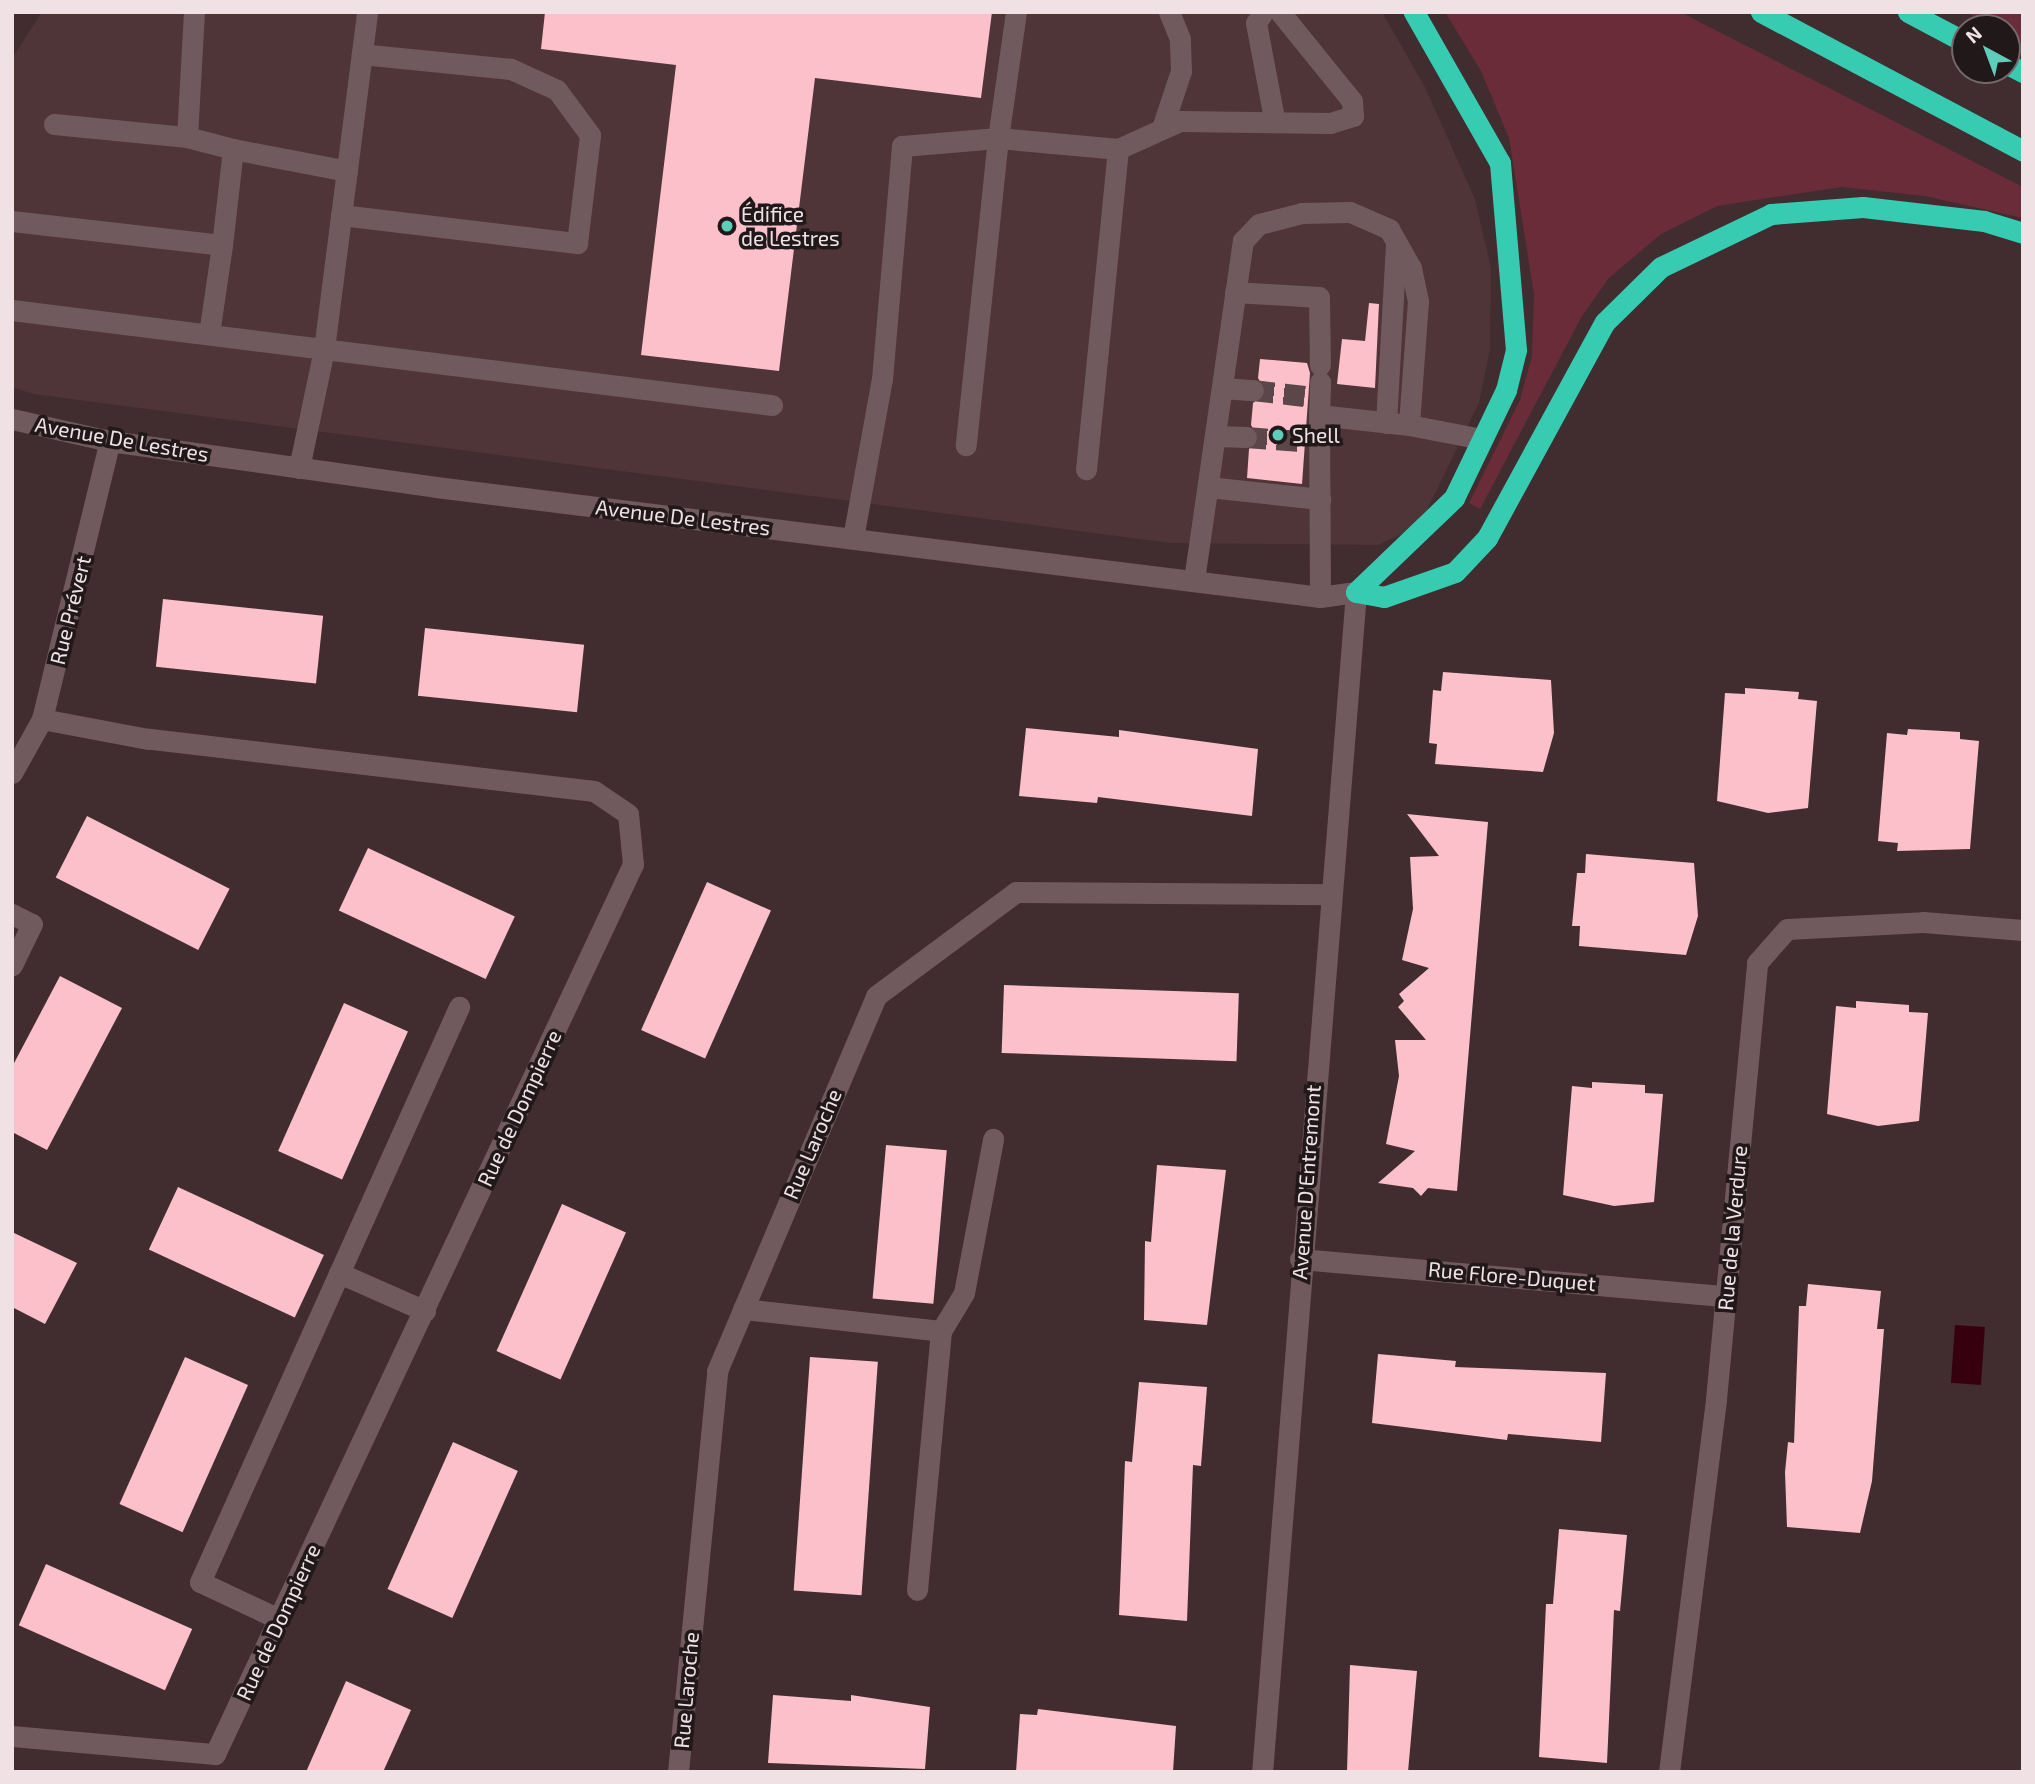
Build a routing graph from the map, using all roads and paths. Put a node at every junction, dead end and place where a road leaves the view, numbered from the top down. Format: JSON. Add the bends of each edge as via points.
{"nodes":[{"id":1,"x":194,"y":12,"type":"edge"},
{"id":2,"x":367,"y":12,"type":"edge"},
{"id":3,"x":1017,"y":12,"type":"edge"},
{"id":4,"x":1169,"y":12,"type":"edge"},
{"id":5,"x":1263,"y":12,"type":"edge"},
{"id":6,"x":1280,"y":12,"type":"edge"},
{"id":7,"x":1415,"y":12,"type":"edge"},
{"id":8,"x":1761,"y":12,"type":"edge"},
{"id":9,"x":1908,"y":12,"type":"edge"},
{"id":10,"x":1951,"y":35,"type":"edge"},
{"id":11,"x":362,"y":54,"type":"junction"},
{"id":12,"x":1275,"y":118,"type":"junction"},
{"id":13,"x":54,"y":124,"type":"dead end"},
{"id":14,"x":1162,"y":128,"type":"junction"},
{"id":15,"x":187,"y":137,"type":"junction"},
{"id":16,"x":998,"y":138,"type":"junction"},
{"id":17,"x":233,"y":149,"type":"junction"},
{"id":18,"x":1118,"y":149,"type":"junction"},
{"id":19,"x":2023,"y":151,"type":"edge"},
{"id":20,"x":347,"y":171,"type":"junction"},
{"id":21,"x":341,"y":215,"type":"junction"},
{"id":22,"x":12,"y":221,"type":"edge"},
{"id":23,"x":2023,"y":233,"type":"edge"},
{"id":24,"x":1396,"y":242,"type":"junction"},
{"id":25,"x":222,"y":245,"type":"junction"},
{"id":26,"x":1235,"y":292,"type":"junction"},
{"id":27,"x":12,"y":310,"type":"edge"},
{"id":28,"x":209,"y":334,"type":"junction"},
{"id":29,"x":324,"y":349,"type":"junction"},
{"id":30,"x":1222,"y":388,"type":"junction"},
{"id":31,"x":1253,"y":390,"type":"tunnel mouth"},
{"id":32,"x":1317,"y":391,"type":"junction"},
{"id":33,"x":772,"y":405,"type":"dead end"},
{"id":34,"x":12,"y":419,"type":"edge"},
{"id":35,"x":1386,"y":423,"type":"junction"},
{"id":36,"x":1409,"y":425,"type":"junction"},
{"id":37,"x":1216,"y":436,"type":"junction"},
{"id":38,"x":1246,"y":437,"type":"tunnel mouth"},
{"id":39,"x":1482,"y":439,"type":"junction"},
{"id":40,"x":110,"y":441,"type":"junction"},
{"id":41,"x":966,"y":445,"type":"dead end"},
{"id":42,"x":299,"y":468,"type":"junction"},
{"id":43,"x":1086,"y":469,"type":"dead end"},
{"id":44,"x":1208,"y":487,"type":"junction"},
{"id":45,"x":1320,"y":499,"type":"junction"},
{"id":46,"x":853,"y":538,"type":"junction"},
{"id":47,"x":1194,"y":580,"type":"junction"},
{"id":48,"x":1356,"y":592,"type":"junction"},
{"id":49,"x":1320,"y":597,"type":"junction"},
{"id":50,"x":42,"y":719,"type":"junction"},
{"id":51,"x":12,"y":773,"type":"edge"},
{"id":52,"x":1330,"y":894,"type":"junction"},
{"id":53,"x":12,"y":914,"type":"edge"},
{"id":54,"x":2023,"y":930,"type":"edge"},
{"id":55,"x":12,"y":965,"type":"edge"},
{"id":56,"x":459,"y":1007,"type":"dead end"},
{"id":57,"x":993,"y":1139,"type":"dead end"},
{"id":58,"x":1300,"y":1259,"type":"junction"},
{"id":59,"x":339,"y":1273,"type":"junction"},
{"id":60,"x":1725,"y":1296,"type":"junction"},
{"id":61,"x":743,"y":1309,"type":"junction"},
{"id":62,"x":425,"y":1311,"type":"junction"},
{"id":63,"x":941,"y":1331,"type":"junction"},
{"id":64,"x":917,"y":1590,"type":"dead end"},
{"id":65,"x":279,"y":1619,"type":"junction"},
{"id":66,"x":12,"y":1737,"type":"edge"},
{"id":67,"x":678,"y":1772,"type":"edge"},
{"id":68,"x":1262,"y":1772,"type":"edge"},
{"id":69,"x":1669,"y":1772,"type":"edge"}],
"edges":[{"from":1,"to":15,"type":"street"},
{"from":2,"to":11,"type":"street"},
{"from":3,"to":16,"type":"street"},
{"from":4,"to":14,"type":"street","via":[[1180,39],[1181,71]]},
{"from":5,"to":12,"type":"street","via":[[1256,23]]},
{"from":6,"to":12,"type":"street","via":[[1352,101],[1353,116],[1330,123]]},
{"from":7,"to":39,"type":"highway","via":[[1500,163],[1516,351]]},
{"from":8,"to":19,"type":"highway"},
{"from":9,"to":10,"type":"highway"},
{"from":11,"to":20,"type":"street"},
{"from":11,"to":21,"type":"street","via":[[511,69],[557,90],[590,135],[577,243]]},
{"from":12,"to":14,"type":"street","via":[[1180,121]]},
{"from":13,"to":15,"type":"street"},
{"from":14,"to":18,"type":"street"},
{"from":15,"to":17,"type":"street"},
{"from":16,"to":18,"type":"street"},
{"from":16,"to":41,"type":"street"},
{"from":16,"to":46,"type":"street","via":[[902,146],[882,379]]},
{"from":17,"to":20,"type":"street"},
{"from":17,"to":25,"type":"street"},
{"from":18,"to":43,"type":"street"},
{"from":20,"to":21,"type":"street"},
{"from":21,"to":29,"type":"street"},
{"from":22,"to":25,"type":"street"},
{"from":23,"to":48,"type":"highway","via":[[1984,221],[1863,207],[1771,214],[1661,267],[1605,322],[1488,538],[1455,572],[1384,597]]},
{"from":24,"to":26,"type":"street","via":[[1389,229],[1350,212],[1302,213],[1259,224],[1243,241]]},
{"from":24,"to":35,"type":"street"},
{"from":24,"to":36,"type":"street","via":[[1418,301]]},
{"from":25,"to":28,"type":"street"},
{"from":26,"to":30,"type":"street"},
{"from":26,"to":32,"type":"street","via":[[1319,297]]},
{"from":27,"to":28,"type":"street"},
{"from":28,"to":29,"type":"street"},
{"from":29,"to":33,"type":"street"},
{"from":29,"to":42,"type":"street"},
{"from":30,"to":31,"type":"street"},
{"from":30,"to":37,"type":"street"},
{"from":32,"to":35,"type":"street"},
{"from":32,"to":45,"type":"street","via":[[1310,442]]},
{"from":34,"to":40,"type":"street","name":"Avenue De Lestres"},
{"from":35,"to":36,"type":"street"},
{"from":36,"to":39,"type":"street"},
{"from":37,"to":38,"type":"street"},
{"from":37,"to":44,"type":"street"},
{"from":39,"to":48,"type":"highway","via":[[1454,498]]},
{"from":40,"to":42,"type":"street","name":"Avenue De Lestres"},
{"from":40,"to":50,"type":"street","name":"Rue Prévert"},
{"from":42,"to":46,"type":"street","name":"Avenue De Lestres"},
{"from":44,"to":45,"type":"street"},
{"from":44,"to":47,"type":"street"},
{"from":45,"to":49,"type":"street"},
{"from":46,"to":47,"type":"street","name":"Avenue De Lestres"},
{"from":47,"to":49,"type":"street","name":"Avenue De Lestres"},
{"from":48,"to":49,"type":"street","name":"Avenue De Lestres"},
{"from":48,"to":52,"type":"street","name":"Avenue D'Entremont"},
{"from":50,"to":51,"type":"street","name":"Rue Prévert"},
{"from":50,"to":62,"type":"street","name":"Rue de Dompierre","via":[[148,739],[594,791],[628,814],[633,864]]},
{"from":52,"to":58,"type":"street","name":"Avenue D'Entremont"},
{"from":52,"to":61,"type":"street","name":"Rue Laroche","via":[[1016,891],[876,996]]},
{"from":53,"to":55,"type":"street","via":[[32,924]]},
{"from":54,"to":60,"type":"street","name":"Rue de la Verdure","via":[[1923,922],[1787,929],[1757,963]]},
{"from":56,"to":59,"type":"street"},
{"from":57,"to":63,"type":"street","via":[[964,1293]]},
{"from":58,"to":60,"type":"street","name":"Rue Flore-Duquet"},
{"from":58,"to":68,"type":"street","name":"Avenue D'Entremont"},
{"from":59,"to":62,"type":"street"},
{"from":59,"to":65,"type":"street","via":[[201,1582]]},
{"from":60,"to":69,"type":"street","name":"Rue de la Verdure"},
{"from":61,"to":63,"type":"street"},
{"from":61,"to":67,"type":"street","name":"Rue Laroche","via":[[716,1371]]},
{"from":62,"to":65,"type":"street","name":"Rue de Dompierre"},
{"from":63,"to":64,"type":"street"},
{"from":65,"to":66,"type":"street","name":"Rue de Dompierre","via":[[215,1754]]}]}
